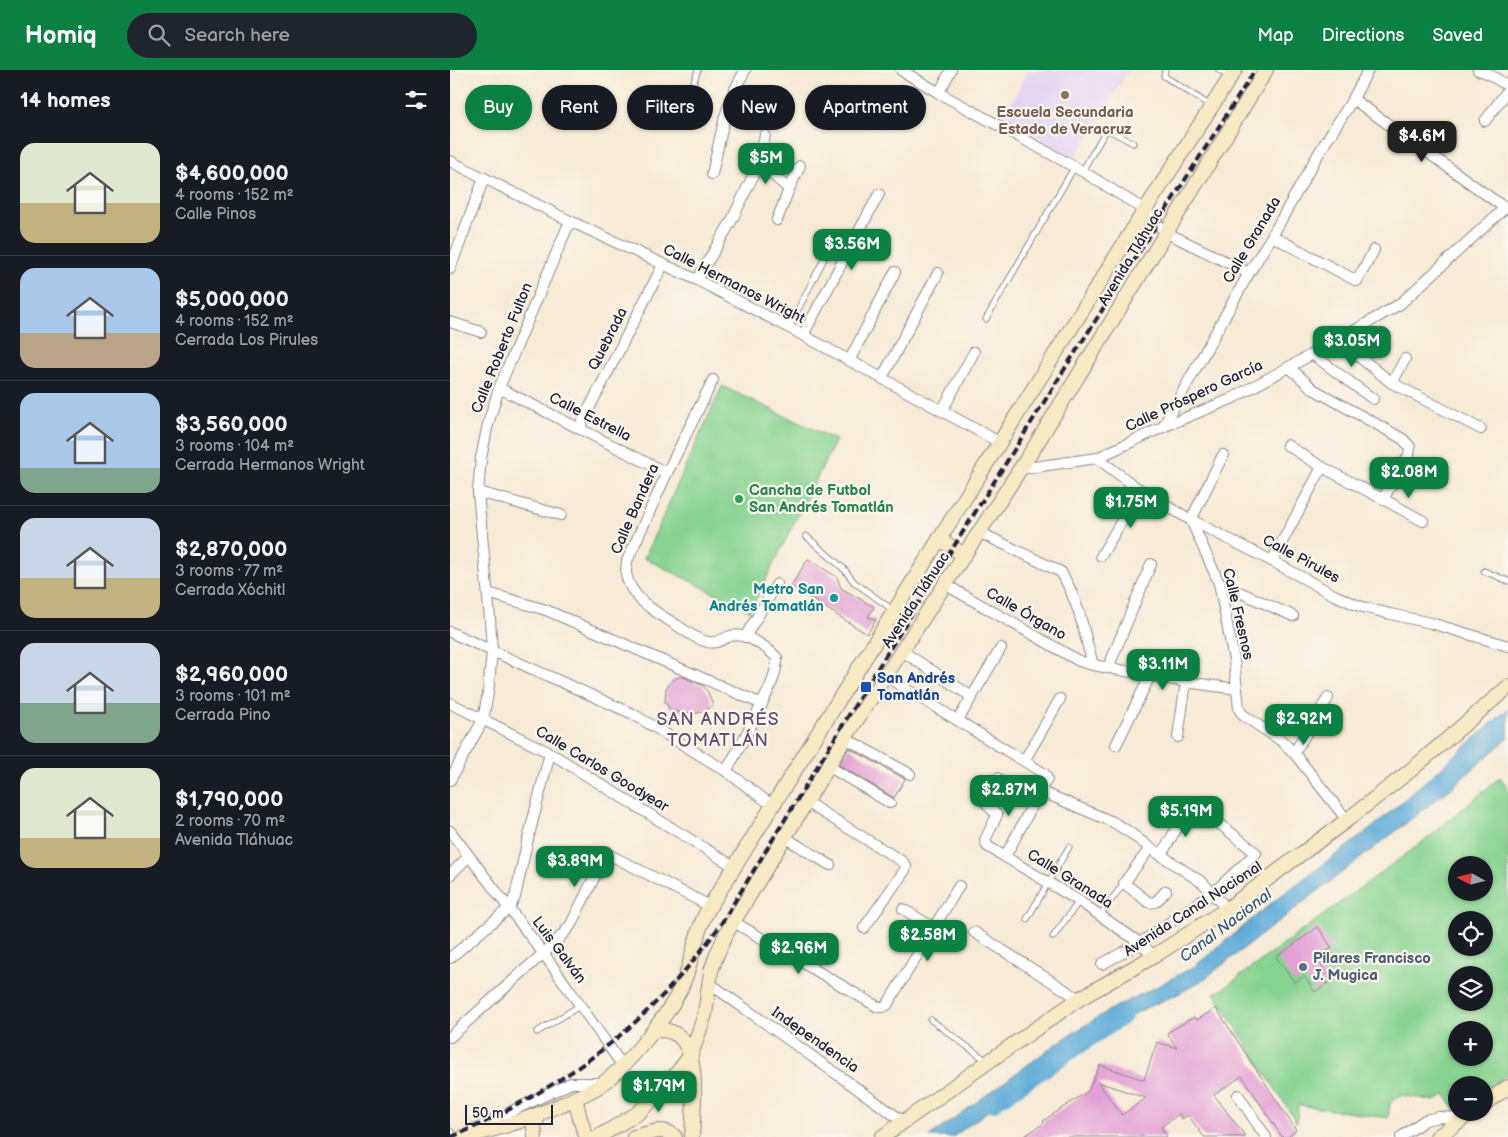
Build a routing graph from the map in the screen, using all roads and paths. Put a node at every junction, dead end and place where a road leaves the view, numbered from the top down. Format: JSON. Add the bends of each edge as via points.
{"nodes":[{"id":1,"x":698,"y":70,"type":"edge"},
{"id":2,"x":745,"y":70,"type":"edge"},
{"id":3,"x":901,"y":70,"type":"edge"},
{"id":4,"x":952,"y":70,"type":"edge"},
{"id":5,"x":1165,"y":70,"type":"edge"},
{"id":6,"x":1266,"y":70,"type":"edge"},
{"id":7,"x":1368,"y":70,"type":"edge"},
{"id":8,"x":1478,"y":70,"type":"edge"},
{"id":9,"x":1228,"y":72,"type":"edge"},
{"id":10,"x":692,"y":85,"type":"edge"},
{"id":11,"x":1508,"y":88,"type":"edge"},
{"id":12,"x":939,"y":93,"type":"junction"},
{"id":13,"x":1353,"y":98,"type":"junction"},
{"id":14,"x":1212,"y":106,"type":"junction"},
{"id":15,"x":1485,"y":121,"type":"dead end"},
{"id":16,"x":765,"y":135,"type":"dead end"},
{"id":17,"x":1133,"y":143,"type":"dead end"},
{"id":18,"x":450,"y":161,"type":"edge"},
{"id":19,"x":759,"y":163,"type":"junction"},
{"id":20,"x":800,"y":166,"type":"dead end"},
{"id":21,"x":1078,"y":168,"type":"junction"},
{"id":22,"x":712,"y":174,"type":"dead end"},
{"id":23,"x":484,"y":178,"type":"junction"},
{"id":24,"x":789,"y":189,"type":"junction"},
{"id":25,"x":879,"y":194,"type":"dead end"},
{"id":26,"x":1506,"y":206,"type":"edge"},
{"id":27,"x":1145,"y":210,"type":"junction"},
{"id":28,"x":777,"y":220,"type":"dead end"},
{"id":29,"x":570,"y":221,"type":"junction"},
{"id":30,"x":1165,"y":232,"type":"junction"},
{"id":31,"x":1272,"y":236,"type":"junction"},
{"id":32,"x":1374,"y":250,"type":"dead end"},
{"id":33,"x":828,"y":251,"type":"dead end"},
{"id":34,"x":663,"y":265,"type":"junction"},
{"id":35,"x":450,"y":269,"type":"edge"},
{"id":36,"x":895,"y":272,"type":"dead end"},
{"id":37,"x":938,"y":273,"type":"dead end"},
{"id":38,"x":1249,"y":273,"type":"junction"},
{"id":39,"x":697,"y":280,"type":"junction"},
{"id":40,"x":986,"y":319,"type":"dead end"},
{"id":41,"x":450,"y":322,"type":"edge"},
{"id":42,"x":788,"y":327,"type":"junction"},
{"id":43,"x":481,"y":332,"type":"dead end"},
{"id":44,"x":803,"y":335,"type":"junction"},
{"id":45,"x":1338,"y":340,"type":"junction"},
{"id":46,"x":974,"y":352,"type":"dead end"},
{"id":47,"x":1312,"y":354,"type":"junction"},
{"id":48,"x":1405,"y":359,"type":"dead end"},
{"id":49,"x":849,"y":360,"type":"junction"},
{"id":50,"x":1289,"y":367,"type":"junction"},
{"id":51,"x":882,"y":378,"type":"junction"},
{"id":52,"x":713,"y":380,"type":"dead end"},
{"id":53,"x":1392,"y":383,"type":"junction"},
{"id":54,"x":500,"y":388,"type":"junction"},
{"id":55,"x":1373,"y":399,"type":"dead end"},
{"id":56,"x":942,"y":411,"type":"junction"},
{"id":57,"x":1163,"y":427,"type":"junction"},
{"id":58,"x":579,"y":428,"type":"junction"},
{"id":59,"x":1481,"y":429,"type":"dead end"},
{"id":60,"x":1000,"y":442,"type":"junction"},
{"id":61,"x":1287,"y":445,"type":"dead end"},
{"id":62,"x":1223,"y":455,"type":"dead end"},
{"id":63,"x":1097,"y":458,"type":"junction"},
{"id":64,"x":1322,"y":467,"type":"junction"},
{"id":65,"x":1020,"y":469,"type":"junction"},
{"id":66,"x":667,"y":473,"type":"junction"},
{"id":67,"x":1140,"y":490,"type":"junction"},
{"id":68,"x":478,"y":492,"type":"junction"},
{"id":69,"x":1383,"y":499,"type":"junction"},
{"id":70,"x":561,"y":515,"type":"dead end"},
{"id":71,"x":1191,"y":520,"type":"junction"},
{"id":72,"x":1424,"y":521,"type":"dead end"},
{"id":73,"x":979,"y":532,"type":"junction"},
{"id":74,"x":806,"y":536,"type":"dead end"},
{"id":75,"x":939,"y":539,"type":"junction"},
{"id":76,"x":964,"y":555,"type":"junction"},
{"id":77,"x":1101,"y":556,"type":"dead end"},
{"id":78,"x":1272,"y":561,"type":"junction"},
{"id":79,"x":1151,"y":564,"type":"dead end"},
{"id":80,"x":1484,"y":572,"type":"dead end"},
{"id":81,"x":1508,"y":581,"type":"edge"},
{"id":82,"x":1219,"y":583,"type":"junction"},
{"id":83,"x":777,"y":584,"type":"dead end"},
{"id":84,"x":946,"y":585,"type":"junction"},
{"id":85,"x":488,"y":593,"type":"junction"},
{"id":86,"x":894,"y":611,"type":"junction"},
{"id":87,"x":1293,"y":616,"type":"dead end"},
{"id":88,"x":452,"y":633,"type":"edge"},
{"id":89,"x":746,"y":637,"type":"junction"},
{"id":90,"x":1508,"y":646,"type":"edge"},
{"id":91,"x":1001,"y":648,"type":"dead end"},
{"id":92,"x":902,"y":650,"type":"junction"},
{"id":93,"x":492,"y":651,"type":"junction"},
{"id":94,"x":1093,"y":665,"type":"junction"},
{"id":95,"x":1108,"y":668,"type":"junction"},
{"id":96,"x":886,"y":676,"type":"junction"},
{"id":97,"x":1150,"y":676,"type":"junction"},
{"id":98,"x":1186,"y":682,"type":"junction"},
{"id":99,"x":1508,"y":688,"type":"edge"},
{"id":100,"x":1237,"y":689,"type":"junction"},
{"id":101,"x":972,"y":696,"type":"junction"},
{"id":102,"x":1328,"y":698,"type":"dead end"},
{"id":103,"x":1060,"y":699,"type":"dead end"},
{"id":104,"x":450,"y":703,"type":"edge"},
{"id":105,"x":762,"y":704,"type":"junction"},
{"id":106,"x":483,"y":720,"type":"junction"},
{"id":107,"x":958,"y":720,"type":"junction"},
{"id":108,"x":1178,"y":737,"type":"dead end"},
{"id":109,"x":845,"y":738,"type":"junction"},
{"id":110,"x":1116,"y":745,"type":"dead end"},
{"id":111,"x":550,"y":753,"type":"junction"},
{"id":112,"x":1294,"y":753,"type":"junction"},
{"id":113,"x":1022,"y":759,"type":"junction"},
{"id":114,"x":828,"y":766,"type":"junction"},
{"id":115,"x":726,"y":771,"type":"junction"},
{"id":116,"x":910,"y":774,"type":"dead end"},
{"id":117,"x":997,"y":778,"type":"dead end"},
{"id":118,"x":450,"y":780,"type":"edge"},
{"id":119,"x":1040,"y":791,"type":"junction"},
{"id":120,"x":806,"y":802,"type":"junction"},
{"id":121,"x":890,"y":803,"type":"dead end"},
{"id":122,"x":772,"y":805,"type":"junction"},
{"id":123,"x":1189,"y":807,"type":"dead end"},
{"id":124,"x":1347,"y":820,"type":"junction"},
{"id":125,"x":1220,"y":824,"type":"dead end"},
{"id":126,"x":450,"y":831,"type":"edge"},
{"id":127,"x":784,"y":837,"type":"junction"},
{"id":128,"x":1069,"y":847,"type":"dead end"},
{"id":129,"x":1150,"y":848,"type":"junction"},
{"id":130,"x":1161,"y":855,"type":"junction"},
{"id":131,"x":469,"y":856,"type":"junction"},
{"id":132,"x":1005,"y":857,"type":"junction"},
{"id":133,"x":830,"y":865,"type":"dead end"},
{"id":134,"x":735,"y":867,"type":"junction"},
{"id":135,"x":450,"y":875,"type":"edge"},
{"id":136,"x":1047,"y":882,"type":"junction"},
{"id":137,"x":1124,"y":883,"type":"junction"},
{"id":138,"x":958,"y":886,"type":"dead end"},
{"id":139,"x":1166,"y":891,"type":"dead end"},
{"id":140,"x":1213,"y":894,"type":"junction"},
{"id":141,"x":1079,"y":901,"type":"junction"},
{"id":142,"x":710,"y":906,"type":"junction"},
{"id":143,"x":509,"y":908,"type":"junction"},
{"id":144,"x":902,"y":909,"type":"dead end"},
{"id":145,"x":1227,"y":909,"type":"junction"},
{"id":146,"x":1100,"y":915,"type":"junction"},
{"id":147,"x":1027,"y":919,"type":"dead end"},
{"id":148,"x":734,"y":922,"type":"junction"},
{"id":149,"x":864,"y":928,"type":"dead end"},
{"id":150,"x":934,"y":928,"type":"junction"},
{"id":151,"x":974,"y":932,"type":"dead end"},
{"id":152,"x":1052,"y":937,"type":"dead end"},
{"id":153,"x":1140,"y":943,"type":"junction"},
{"id":154,"x":544,"y":954,"type":"junction"},
{"id":155,"x":1154,"y":956,"type":"junction"},
{"id":156,"x":450,"y":958,"type":"edge"},
{"id":157,"x":1102,"y":964,"type":"dead end"},
{"id":158,"x":710,"y":983,"type":"junction"},
{"id":159,"x":1079,"y":999,"type":"junction"},
{"id":160,"x":581,"y":1005,"type":"junction"},
{"id":161,"x":931,"y":1020,"type":"dead end"},
{"id":162,"x":653,"y":1031,"type":"junction"},
{"id":163,"x":537,"y":1032,"type":"dead end"},
{"id":164,"x":450,"y":1037,"type":"edge"},
{"id":165,"x":691,"y":1055,"type":"junction"},
{"id":166,"x":988,"y":1062,"type":"junction"},
{"id":167,"x":622,"y":1065,"type":"junction"},
{"id":168,"x":603,"y":1083,"type":"junction"},
{"id":169,"x":1508,"y":1087,"type":"edge"},
{"id":170,"x":1238,"y":1095,"type":"dead end"},
{"id":171,"x":575,"y":1098,"type":"junction"},
{"id":172,"x":1493,"y":1098,"type":"edge"},
{"id":173,"x":539,"y":1115,"type":"junction"},
{"id":174,"x":1448,"y":1117,"type":"edge"},
{"id":175,"x":1460,"y":1121,"type":"edge"},
{"id":176,"x":904,"y":1122,"type":"junction"},
{"id":177,"x":458,"y":1137,"type":"edge"},
{"id":178,"x":464,"y":1137,"type":"edge"},
{"id":179,"x":535,"y":1137,"type":"edge"},
{"id":180,"x":587,"y":1137,"type":"edge"},
{"id":181,"x":598,"y":1137,"type":"edge"},
{"id":182,"x":634,"y":1137,"type":"edge"},
{"id":183,"x":675,"y":1137,"type":"edge"},
{"id":184,"x":692,"y":1137,"type":"edge"},
{"id":185,"x":882,"y":1137,"type":"edge"},
{"id":186,"x":1266,"y":1137,"type":"edge"},
{"id":187,"x":1401,"y":1137,"type":"edge"},
{"id":188,"x":1437,"y":1137,"type":"edge"}],
"edges":[{"from":1,"to":10,"type":"lane"},
{"from":2,"to":22,"type":"street","via":[[726,116]]},
{"from":3,"to":12,"type":"street"},
{"from":4,"to":12,"type":"street"},
{"from":5,"to":14,"type":"lane","via":[[1164,76]]},
{"from":6,"to":30,"type":"main road","name":"Avenida Tláhuac"},
{"from":7,"to":13,"type":"street","name":"Calle Granada"},
{"from":8,"to":11,"type":"street"},
{"from":9,"to":14,"type":"main road","name":"Avenida Tláhuac"},
{"from":11,"to":15,"type":"street"},
{"from":12,"to":21,"type":"street"},
{"from":13,"to":26,"type":"street"},
{"from":13,"to":31,"type":"street","name":"Calle Granada"},
{"from":14,"to":27,"type":"main road","name":"Avenida Tláhuac"},
{"from":16,"to":19,"type":"street"},
{"from":17,"to":21,"type":"lane","via":[[1107,129]]},
{"from":18,"to":23,"type":"street","name":"Calle Hermanos Wright"},
{"from":19,"to":24,"type":"street"},
{"from":19,"to":39,"type":"street","via":[[732,220]]},
{"from":20,"to":24,"type":"street"},
{"from":21,"to":27,"type":"street"},
{"from":21,"to":40,"type":"lane"},
{"from":23,"to":29,"type":"street","name":"Calle Hermanos Wright"},
{"from":23,"to":35,"type":"street"},
{"from":24,"to":28,"type":"street"},
{"from":25,"to":44,"type":"street"},
{"from":26,"to":45,"type":"street","name":"Calle Próspero García","via":[[1400,304]]},
{"from":27,"to":30,"type":"street"},
{"from":27,"to":60,"type":"main road","name":"Avenida Tláhuac"},
{"from":29,"to":34,"type":"street","name":"Calle Hermanos Wright"},
{"from":29,"to":54,"type":"street","name":"Calle Roberto Fulton"},
{"from":30,"to":38,"type":"street"},
{"from":30,"to":65,"type":"main road","name":"Avenida Tláhuac"},
{"from":31,"to":32,"type":"street","via":[[1357,280]]},
{"from":31,"to":38,"type":"street","name":"Calle Granada"},
{"from":33,"to":42,"type":"lane"},
{"from":34,"to":39,"type":"street","name":"Calle Hermanos Wright"},
{"from":34,"to":58,"type":"street","name":"Quebrada"},
{"from":36,"to":49,"type":"street"},
{"from":37,"to":51,"type":"street"},
{"from":38,"to":57,"type":"street","name":"Calle Granada"},
{"from":39,"to":42,"type":"street","name":"Calle Hermanos Wright"},
{"from":41,"to":43,"type":"street"},
{"from":42,"to":44,"type":"street","name":"Calle Hermanos Wright"},
{"from":44,"to":49,"type":"street","name":"Calle Hermanos Wright"},
{"from":45,"to":47,"type":"street","name":"Calle Próspero García"},
{"from":45,"to":53,"type":"street"},
{"from":46,"to":56,"type":"street"},
{"from":47,"to":50,"type":"street","name":"Calle Próspero García"},
{"from":47,"to":55,"type":"street"},
{"from":48,"to":53,"type":"street"},
{"from":49,"to":51,"type":"street","name":"Calle Hermanos Wright"},
{"from":50,"to":57,"type":"street","name":"Calle Próspero García","via":[[1231,398]]},
{"from":50,"to":69,"type":"street","via":[[1312,389],[1403,439],[1410,447],[1409,455]]},
{"from":51,"to":56,"type":"street","name":"Calle Hermanos Wright"},
{"from":52,"to":66,"type":"street","name":"Calle Bandera"},
{"from":53,"to":59,"type":"street"},
{"from":54,"to":58,"type":"street","name":"Calle Estrella"},
{"from":54,"to":68,"type":"street","name":"Calle Roberto Fulton","via":[[488,424]]},
{"from":56,"to":60,"type":"street","name":"Calle Hermanos Wright"},
{"from":57,"to":63,"type":"street","name":"Calle Próspero García"},
{"from":58,"to":66,"type":"street","name":"Calle Estrella"},
{"from":60,"to":75,"type":"main road","name":"Avenida Tláhuac"},
{"from":61,"to":64,"type":"street"},
{"from":62,"to":71,"type":"street"},
{"from":63,"to":65,"type":"street","name":"Calle Próspero García"},
{"from":63,"to":67,"type":"street","name":"Calle Pirules"},
{"from":64,"to":69,"type":"street"},
{"from":64,"to":78,"type":"street"},
{"from":65,"to":73,"type":"main road","name":"Avenida Tláhuac"},
{"from":66,"to":89,"type":"street","name":"Calle Bandera","via":[[627,561],[630,586],[646,606],[694,636],[708,642],[732,636]]},
{"from":67,"to":71,"type":"street","name":"Calle Pirules"},
{"from":67,"to":77,"type":"street"},
{"from":68,"to":70,"type":"street"},
{"from":68,"to":85,"type":"street","name":"Calle Roberto Fulton"},
{"from":69,"to":72,"type":"street"},
{"from":71,"to":78,"type":"street","name":"Calle Pirules"},
{"from":71,"to":82,"type":"street","name":"Calle Fresnos"},
{"from":73,"to":76,"type":"main road","name":"Avenida Tláhuac"},
{"from":73,"to":94,"type":"street","via":[[1062,572],[1079,612]]},
{"from":74,"to":86,"type":"lane","via":[[854,582]]},
{"from":75,"to":76,"type":"main road"},
{"from":75,"to":86,"type":"main road","name":"Avenida Tláhuac"},
{"from":76,"to":84,"type":"main road","name":"Avenida Tláhuac"},
{"from":78,"to":90,"type":"street","name":"Calle Pirules","via":[[1359,606]]},
{"from":79,"to":95,"type":"street"},
{"from":80,"to":81,"type":"lane"},
{"from":82,"to":87,"type":"street"},
{"from":82,"to":100,"type":"street","name":"Calle Fresnos"},
{"from":83,"to":89,"type":"street"},
{"from":84,"to":92,"type":"main road","name":"Avenida Tláhuac"},
{"from":84,"to":94,"type":"street","name":"Calle Órgano","via":[[1055,648]]},
{"from":85,"to":93,"type":"street","name":"Calle Roberto Fulton"},
{"from":85,"to":105,"type":"street","via":[[546,610]]},
{"from":86,"to":122,"type":"main road","name":"Avenida Tláhuac"},
{"from":88,"to":93,"type":"street"},
{"from":89,"to":105,"type":"street","via":[[777,658],[777,667]]},
{"from":91,"to":101,"type":"street"},
{"from":92,"to":96,"type":"main road","name":"Avenida Tláhuac"},
{"from":92,"to":101,"type":"street"},
{"from":93,"to":106,"type":"street","name":"Calle Roberto Fulton"},
{"from":93,"to":115,"type":"street","via":[[633,714]]},
{"from":94,"to":95,"type":"street","name":"Calle Órgano"},
{"from":95,"to":97,"type":"street","name":"Calle Órgano"},
{"from":96,"to":107,"type":"street"},
{"from":96,"to":109,"type":"main road","name":"Avenida Tláhuac"},
{"from":97,"to":98,"type":"street","name":"Calle Órgano"},
{"from":97,"to":110,"type":"street"},
{"from":98,"to":100,"type":"street","name":"Calle Órgano"},
{"from":98,"to":108,"type":"street"},
{"from":99,"to":124,"type":"main road","name":"Avenida Canal Nacional"},
{"from":100,"to":112,"type":"street","name":"Calle Fresnos","via":[[1243,715]]},
{"from":101,"to":107,"type":"street"},
{"from":102,"to":112,"type":"street"},
{"from":103,"to":113,"type":"street"},
{"from":104,"to":106,"type":"street","name":"Calle Carlos Goodyear"},
{"from":105,"to":115,"type":"street"},
{"from":106,"to":111,"type":"street","name":"Calle Carlos Goodyear"},
{"from":106,"to":118,"type":"street","name":"Calle Roberto Fulton"},
{"from":107,"to":113,"type":"street"},
{"from":109,"to":114,"type":"main road","name":"Avenida Tláhuac"},
{"from":109,"to":116,"type":"street"},
{"from":111,"to":134,"type":"street","name":"Calle Carlos Goodyear"},
{"from":111,"to":143,"type":"street","via":[[515,897]]},
{"from":112,"to":124,"type":"street","name":"Calle Fresnos"},
{"from":113,"to":119,"type":"street","via":[[1047,776]]},
{"from":114,"to":120,"type":"main road","name":"Avenida Tláhuac"},
{"from":114,"to":121,"type":"street"},
{"from":115,"to":122,"type":"street"},
{"from":117,"to":132,"type":"street","via":[[985,797],[997,817],[985,843]]},
{"from":119,"to":129,"type":"street","via":[[1113,822]]},
{"from":119,"to":132,"type":"street","name":"Calle Granada"},
{"from":120,"to":127,"type":"main road","name":"Avenida Tláhuac"},
{"from":120,"to":149,"type":"street","via":[[906,866]]},
{"from":122,"to":134,"type":"main road","name":"Avenida Tláhuac"},
{"from":123,"to":130,"type":"street"},
{"from":124,"to":145,"type":"main road","name":"Avenida Canal Nacional"},
{"from":125,"to":140,"type":"street","via":[[1256,853]]},
{"from":126,"to":131,"type":"street","name":"Luis Galván"},
{"from":127,"to":133,"type":"street"},
{"from":127,"to":148,"type":"main road","name":"Avenida Tláhuac"},
{"from":128,"to":136,"type":"lane"},
{"from":129,"to":130,"type":"street"},
{"from":129,"to":137,"type":"street"},
{"from":130,"to":140,"type":"street","via":[[1203,883]]},
{"from":131,"to":135,"type":"street"},
{"from":131,"to":143,"type":"street","name":"Luis Galván"},
{"from":132,"to":136,"type":"street","name":"Calle Granada"},
{"from":134,"to":142,"type":"main road","name":"Avenida Tláhuac"},
{"from":136,"to":141,"type":"street","name":"Calle Granada"},
{"from":136,"to":147,"type":"lane"},
{"from":137,"to":139,"type":"street","via":[[1151,903]]},
{"from":137,"to":146,"type":"lane"},
{"from":138,"to":150,"type":"street"},
{"from":140,"to":145,"type":"street"},
{"from":140,"to":153,"type":"street"},
{"from":141,"to":146,"type":"street","name":"Calle Granada"},
{"from":141,"to":152,"type":"lane"},
{"from":142,"to":154,"type":"street","via":[[608,854],[570,926]]},
{"from":142,"to":162,"type":"main road","name":"Avenida Tláhuac","via":[[700,926],[682,986]]},
{"from":143,"to":154,"type":"street","name":"Luis Galván"},
{"from":143,"to":156,"type":"street"},
{"from":144,"to":150,"type":"street"},
{"from":145,"to":155,"type":"main road","name":"Avenida Canal Nacional"},
{"from":146,"to":153,"type":"street","name":"Calle Granada"},
{"from":148,"to":150,"type":"street","via":[[878,1007],[887,1004]]},
{"from":148,"to":158,"type":"main road","name":"Avenida Tláhuac","via":[[717,954]]},
{"from":151,"to":159,"type":"street"},
{"from":153,"to":155,"type":"street","name":"Calle Granada"},
{"from":153,"to":157,"type":"street"},
{"from":154,"to":160,"type":"street","name":"Luis Galván"},
{"from":154,"to":164,"type":"street"},
{"from":155,"to":159,"type":"main road","name":"Avenida Canal Nacional"},
{"from":158,"to":165,"type":"main road","name":"Avenida Tláhuac","via":[[705,1014]]},
{"from":158,"to":176,"type":"street","name":"Independencia"},
{"from":159,"to":166,"type":"main road","name":"Avenida Canal Nacional"},
{"from":160,"to":163,"type":"lane"},
{"from":160,"to":167,"type":"street","name":"Luis Galván"},
{"from":161,"to":166,"type":"lane"},
{"from":162,"to":165,"type":"main road","via":[[675,1033],[685,1042]]},
{"from":162,"to":167,"type":"main road","name":"Avenida Tláhuac"},
{"from":165,"to":181,"type":"main road","name":"Avenida Tláhuac","via":[[666,1087],[638,1113]]},
{"from":165,"to":184,"type":"main road"},
{"from":166,"to":176,"type":"main road","name":"Avenida Canal Nacional"},
{"from":167,"to":168,"type":"main road","name":"Avenida Tláhuac"},
{"from":168,"to":171,"type":"main road","name":"Avenida Tláhuac"},
{"from":168,"to":177,"type":"street","via":[[571,1083]]},
{"from":169,"to":172,"type":"main road"},
{"from":170,"to":186,"type":"street"},
{"from":171,"to":173,"type":"main road","name":"Avenida Tláhuac"},
{"from":171,"to":180,"type":"main road"},
{"from":173,"to":178,"type":"main road","name":"Avenida Tláhuac"},
{"from":173,"to":179,"type":"main road","via":[[534,1126]]},
{"from":174,"to":187,"type":"street","via":[[1425,1120]]},
{"from":175,"to":188,"type":"main road"},
{"from":176,"to":185,"type":"main road","name":"Avenida Canal Nacional"},
{"from":182,"to":183,"type":"main road","via":[[658,1131],[666,1131]]}]}
